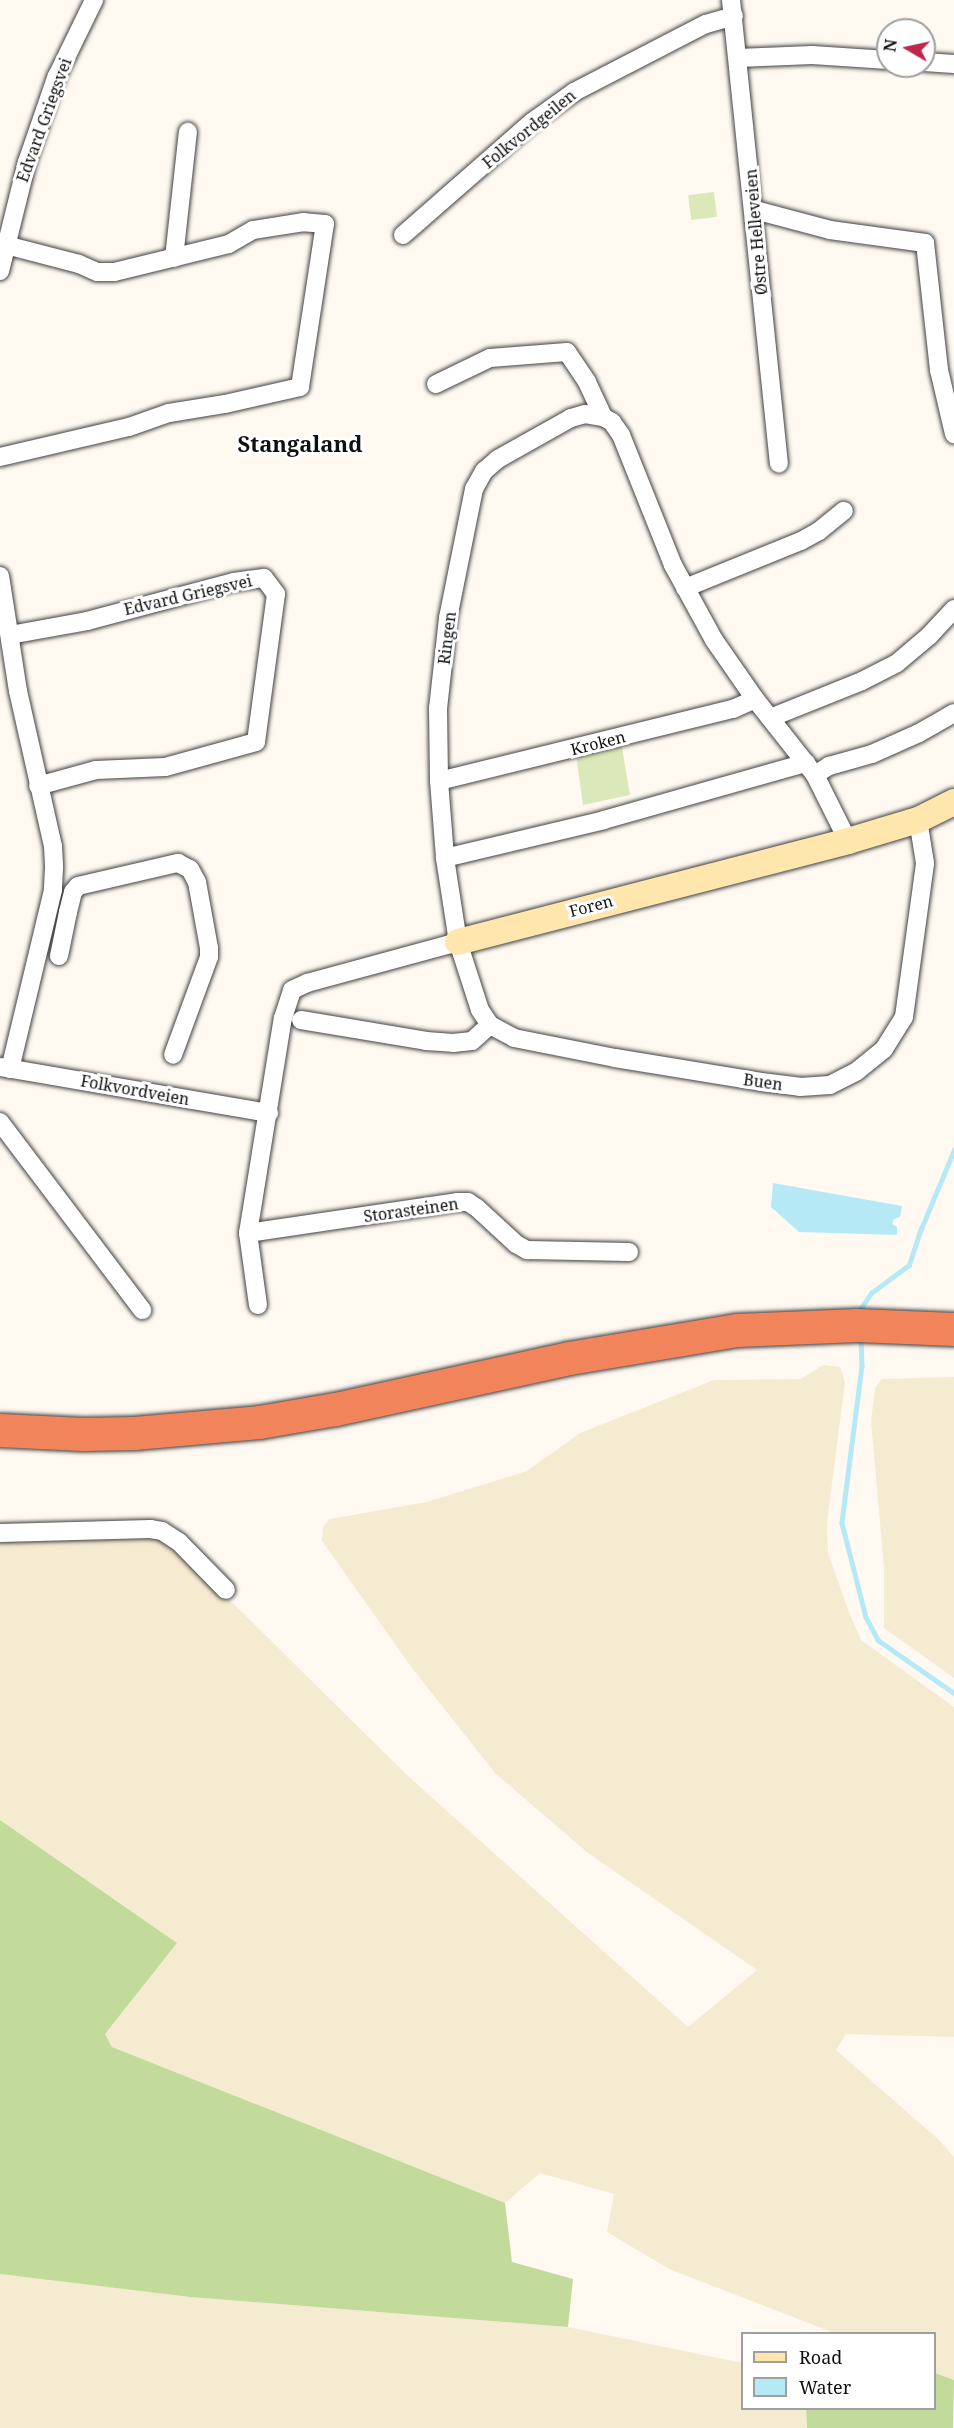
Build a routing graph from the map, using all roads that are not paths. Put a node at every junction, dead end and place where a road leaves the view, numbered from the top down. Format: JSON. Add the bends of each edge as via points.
{"nodes":[{"id":1,"x":94,"y":0,"type":"edge"},
{"id":2,"x":733,"y":8,"type":"edge"},
{"id":3,"x":738,"y":58,"type":"junction"},
{"id":4,"x":876,"y":59,"type":"edge"},
{"id":5,"x":936,"y":63,"type":"edge"},
{"id":6,"x":954,"y":64,"type":"edge"},
{"id":7,"x":188,"y":132,"type":"dead end"},
{"id":8,"x":755,"y":210,"type":"junction"},
{"id":9,"x":404,"y":235,"type":"dead end"},
{"id":10,"x":6,"y":244,"type":"junction"},
{"id":11,"x":174,"y":258,"type":"junction"},
{"id":12,"x":0,"y":271,"type":"edge"},
{"id":13,"x":436,"y":384,"type":"dead end"},
{"id":14,"x":603,"y":417,"type":"junction"},
{"id":15,"x":954,"y":434,"type":"edge"},
{"id":16,"x":0,"y":457,"type":"edge"},
{"id":17,"x":779,"y":464,"type":"dead end"},
{"id":18,"x":844,"y":511,"type":"dead end"},
{"id":19,"x":0,"y":576,"type":"edge"},
{"id":20,"x":685,"y":588,"type":"junction"},
{"id":21,"x":954,"y":609,"type":"edge"},
{"id":22,"x":10,"y":635,"type":"junction"},
{"id":23,"x":755,"y":699,"type":"junction"},
{"id":24,"x":954,"y":713,"type":"edge"},
{"id":25,"x":771,"y":718,"type":"junction"},
{"id":26,"x":810,"y":769,"type":"junction"},
{"id":27,"x":439,"y":781,"type":"junction"},
{"id":28,"x":38,"y":786,"type":"junction"},
{"id":29,"x":954,"y":802,"type":"edge"},
{"id":30,"x":918,"y":820,"type":"junction"},
{"id":31,"x":848,"y":841,"type":"junction"},
{"id":32,"x":445,"y":858,"type":"junction"},
{"id":33,"x":458,"y":942,"type":"junction"},
{"id":34,"x":59,"y":956,"type":"dead end"},
{"id":35,"x":301,"y":1020,"type":"dead end"},
{"id":36,"x":490,"y":1025,"type":"junction"},
{"id":37,"x":173,"y":1055,"type":"dead end"},
{"id":38,"x":5,"y":1068,"type":"edge"},
{"id":39,"x":269,"y":1113,"type":"junction"},
{"id":40,"x":0,"y":1122,"type":"edge"},
{"id":41,"x":248,"y":1233,"type":"junction"},
{"id":42,"x":629,"y":1252,"type":"dead end"},
{"id":43,"x":258,"y":1305,"type":"dead end"},
{"id":44,"x":142,"y":1310,"type":"dead end"},
{"id":45,"x":954,"y":1329,"type":"edge"},
{"id":46,"x":802,"y":1336,"type":"junction"},
{"id":47,"x":913,"y":1337,"type":"junction"},
{"id":48,"x":954,"y":1350,"type":"edge"},
{"id":49,"x":0,"y":1430,"type":"edge"},
{"id":50,"x":0,"y":1450,"type":"edge"},
{"id":51,"x":0,"y":1533,"type":"edge"},
{"id":52,"x":226,"y":1590,"type":"dead end"}],
"edges":[{"from":1,"to":10,"type":"street","name":"Edvard Griegsvei","via":[[53,87],[27,162]]},
{"from":2,"to":3,"type":"street","name":"Østre Helleveien"},
{"from":2,"to":9,"type":"street","name":"Folkvordgeilen","via":[[574,92],[532,122]]},
{"from":3,"to":4,"type":"street","via":[[785,54]]},
{"from":3,"to":8,"type":"street","name":"Østre Helleveien"},
{"from":5,"to":6,"type":"street"},
{"from":7,"to":11,"type":"street"},
{"from":8,"to":15,"type":"street","via":[[830,230],[925,243],[939,370]]},
{"from":8,"to":17,"type":"street","name":"Østre Helleveien"},
{"from":10,"to":11,"type":"street","via":[[97,272],[114,272]]},
{"from":10,"to":12,"type":"street","name":"Edvard Griegsvei"},
{"from":11,"to":16,"type":"street","via":[[229,244],[253,230],[304,222],[325,224],[300,387],[169,413],[129,427]]},
{"from":13,"to":14,"type":"street","via":[[490,358],[567,352]]},
{"from":14,"to":20,"type":"street","via":[[621,435]]},
{"from":14,"to":27,"type":"street","name":"Ringen","via":[[585,414],[571,418],[498,459],[484,471],[474,489],[448,618],[438,708]]},
{"from":18,"to":20,"type":"street","via":[[801,541]]},
{"from":19,"to":22,"type":"street"},
{"from":20,"to":23,"type":"street","via":[[714,640]]},
{"from":21,"to":25,"type":"street","via":[[897,663]]},
{"from":22,"to":28,"type":"street"},
{"from":22,"to":28,"type":"street","name":"Edvard Griegsvei","via":[[87,621],[234,582],[264,578],[276,594],[256,742],[165,767],[96,770]]},
{"from":23,"to":25,"type":"street"},
{"from":23,"to":27,"type":"street","name":"Kroken","via":[[722,712]]},
{"from":24,"to":26,"type":"street","via":[[872,754]]},
{"from":25,"to":26,"type":"street"},
{"from":26,"to":31,"type":"street"},
{"from":26,"to":32,"type":"street"},
{"from":27,"to":32,"type":"street","name":"Ringen"},
{"from":28,"to":38,"type":"street","via":[[52,846],[52,890]]},
{"from":29,"to":30,"type":"street","name":"Foren"},
{"from":30,"to":31,"type":"street","name":"Foren"},
{"from":30,"to":36,"type":"street","name":"Buen","via":[[925,862],[904,1017],[884,1049],[857,1071],[830,1085],[800,1087],[615,1058],[514,1038]]},
{"from":31,"to":33,"type":"street","name":"Foren"},
{"from":32,"to":33,"type":"street","name":"Ringen"},
{"from":33,"to":36,"type":"street","via":[[480,1010]]},
{"from":33,"to":39,"type":"street","name":"Foren","via":[[292,990],[285,1009]]},
{"from":34,"to":37,"type":"street","via":[[78,886],[178,863],[190,869],[197,882],[209,948]]},
{"from":35,"to":36,"type":"street","via":[[453,1043],[472,1041]]},
{"from":38,"to":39,"type":"street","name":"Folkvordveien"},
{"from":39,"to":41,"type":"street"},
{"from":40,"to":44,"type":"street"},
{"from":41,"to":42,"type":"street","name":"Storasteinen","via":[[468,1202],[527,1250]]},
{"from":41,"to":43,"type":"street"},
{"from":45,"to":47,"type":"highway"},
{"from":46,"to":47,"type":"highway"},
{"from":46,"to":49,"type":"highway","via":[[737,1330],[672,1339],[335,1410],[259,1422],[134,1433]]},
{"from":46,"to":50,"type":"highway","via":[[309,1437],[213,1449],[119,1454]]},
{"from":47,"to":48,"type":"highway"},
{"from":51,"to":52,"type":"street","via":[[162,1531],[179,1542]]}]}
